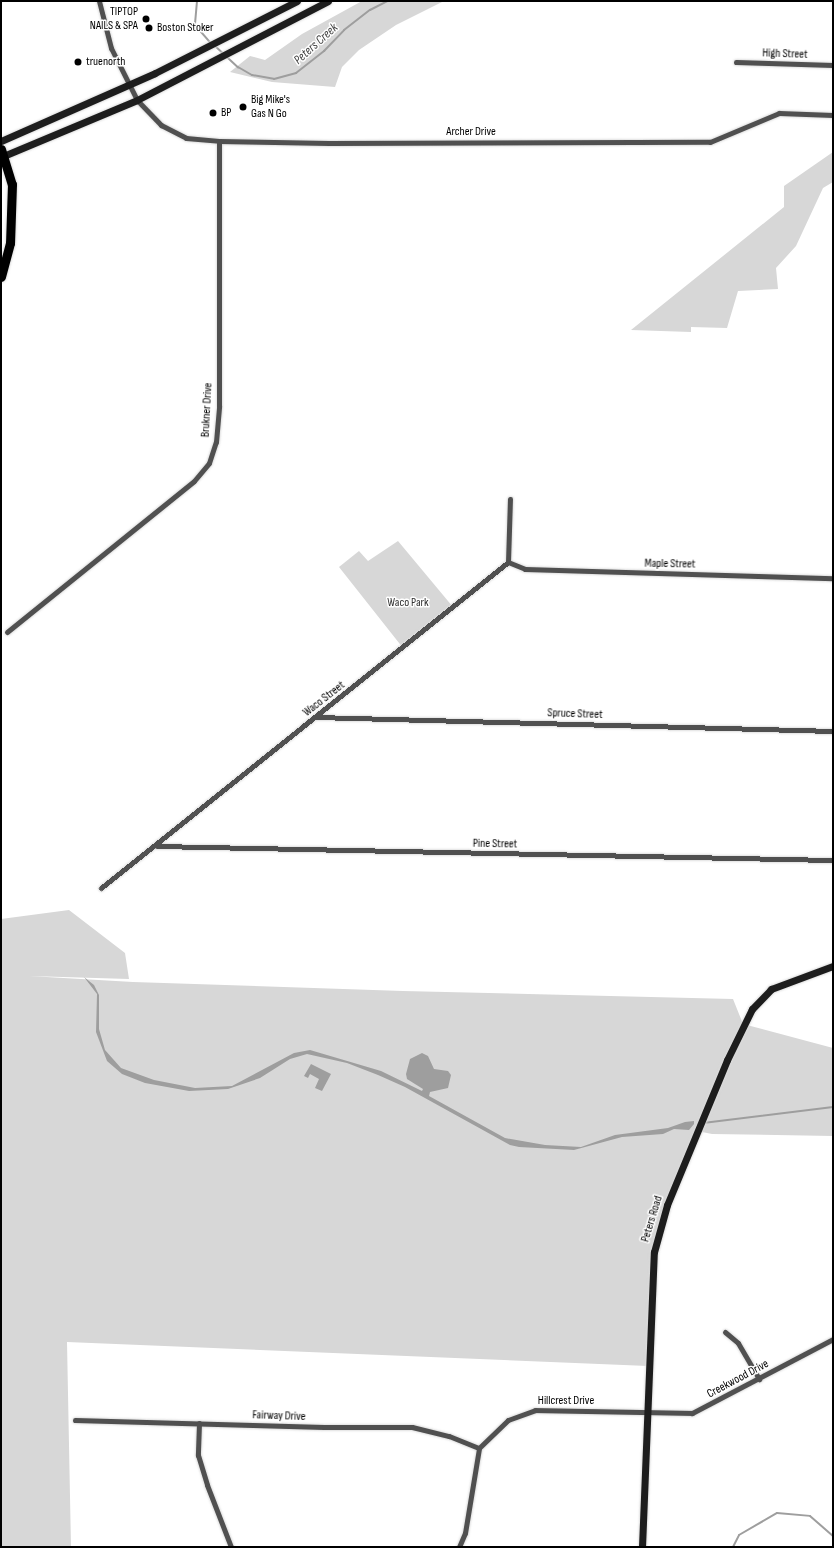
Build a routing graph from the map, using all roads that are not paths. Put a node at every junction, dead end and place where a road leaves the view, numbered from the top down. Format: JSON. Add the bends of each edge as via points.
{"nodes":[{"id":1,"x":99,"y":1,"type":"edge"},
{"id":2,"x":297,"y":1,"type":"edge"},
{"id":3,"x":328,"y":1,"type":"edge"},
{"id":4,"x":736,"y":62,"type":"dead end"},
{"id":5,"x":833,"y":65,"type":"edge"},
{"id":6,"x":128,"y":84,"type":"junction"},
{"id":7,"x":137,"y":100,"type":"junction"},
{"id":8,"x":833,"y":115,"type":"edge"},
{"id":9,"x":1,"y":141,"type":"edge"},
{"id":10,"x":219,"y":141,"type":"junction"},
{"id":11,"x":2,"y":154,"type":"edge"},
{"id":12,"x":1,"y":277,"type":"edge"},
{"id":13,"x":510,"y":499,"type":"dead end"},
{"id":14,"x":508,"y":562,"type":"junction"},
{"id":15,"x":833,"y":578,"type":"edge"},
{"id":16,"x":7,"y":632,"type":"dead end"},
{"id":17,"x":316,"y":717,"type":"junction"},
{"id":18,"x":833,"y":731,"type":"edge"},
{"id":19,"x":157,"y":846,"type":"junction"},
{"id":20,"x":833,"y":860,"type":"edge"},
{"id":21,"x":101,"y":888,"type":"dead end"},
{"id":22,"x":833,"y":966,"type":"edge"},
{"id":23,"x":725,"y":1332,"type":"dead end"},
{"id":24,"x":833,"y":1339,"type":"edge"},
{"id":25,"x":759,"y":1379,"type":"junction"},
{"id":26,"x":647,"y":1412,"type":"junction"},
{"id":27,"x":75,"y":1420,"type":"dead end"},
{"id":28,"x":199,"y":1423,"type":"junction"},
{"id":29,"x":478,"y":1448,"type":"junction"},
{"id":30,"x":231,"y":1547,"type":"edge"},
{"id":31,"x":459,"y":1547,"type":"edge"},
{"id":32,"x":642,"y":1547,"type":"edge"}],
"edges":[{"from":1,"to":6,"type":"street","name":"Archer Drive","via":[[111,48]]},
{"from":2,"to":6,"type":"main road"},
{"from":3,"to":7,"type":"main road"},
{"from":4,"to":5,"type":"street","name":"High Street"},
{"from":6,"to":7,"type":"street","name":"Archer Drive"},
{"from":6,"to":9,"type":"main road"},
{"from":7,"to":10,"type":"street","name":"Archer Drive","via":[[151,117],[174,133],[186,138]]},
{"from":7,"to":11,"type":"main road"},
{"from":8,"to":10,"type":"street","name":"Archer Drive","via":[[779,113],[710,142]]},
{"from":10,"to":16,"type":"street","name":"Brukner Drive","via":[[219,406],[216,442],[209,463],[194,481]]},
{"from":11,"to":12,"type":"highway","via":[[12,184],[10,243]]},
{"from":13,"to":14,"type":"street"},
{"from":14,"to":15,"type":"street","name":"Maple Street","via":[[525,569]]},
{"from":14,"to":17,"type":"street","name":"Waco Street"},
{"from":17,"to":18,"type":"street","name":"Spruce Street"},
{"from":17,"to":19,"type":"street","name":"Waco Street"},
{"from":19,"to":20,"type":"street","name":"Pine Street"},
{"from":19,"to":21,"type":"street","name":"Waco Street"},
{"from":22,"to":26,"type":"main road","name":"Peters Road","via":[[779,985],[761,997],[743,1024],[697,1131],[667,1205],[654,1252]]},
{"from":23,"to":25,"type":"street","via":[[738,1343]]},
{"from":24,"to":25,"type":"street","name":"Creekwood Drive"},
{"from":25,"to":26,"type":"street","name":"Creekwood Drive","via":[[699,1411],[676,1414]]},
{"from":26,"to":29,"type":"street","name":"Hillcrest Drive","via":[[535,1410],[508,1420]]},
{"from":26,"to":32,"type":"main road","name":"Peters Road"},
{"from":27,"to":28,"type":"street","name":"Fairway Drive"},
{"from":28,"to":29,"type":"street","name":"Fairway Drive","via":[[412,1427],[449,1436]]},
{"from":28,"to":30,"type":"street","via":[[198,1455]]},
{"from":29,"to":31,"type":"street","via":[[465,1533]]}]}
